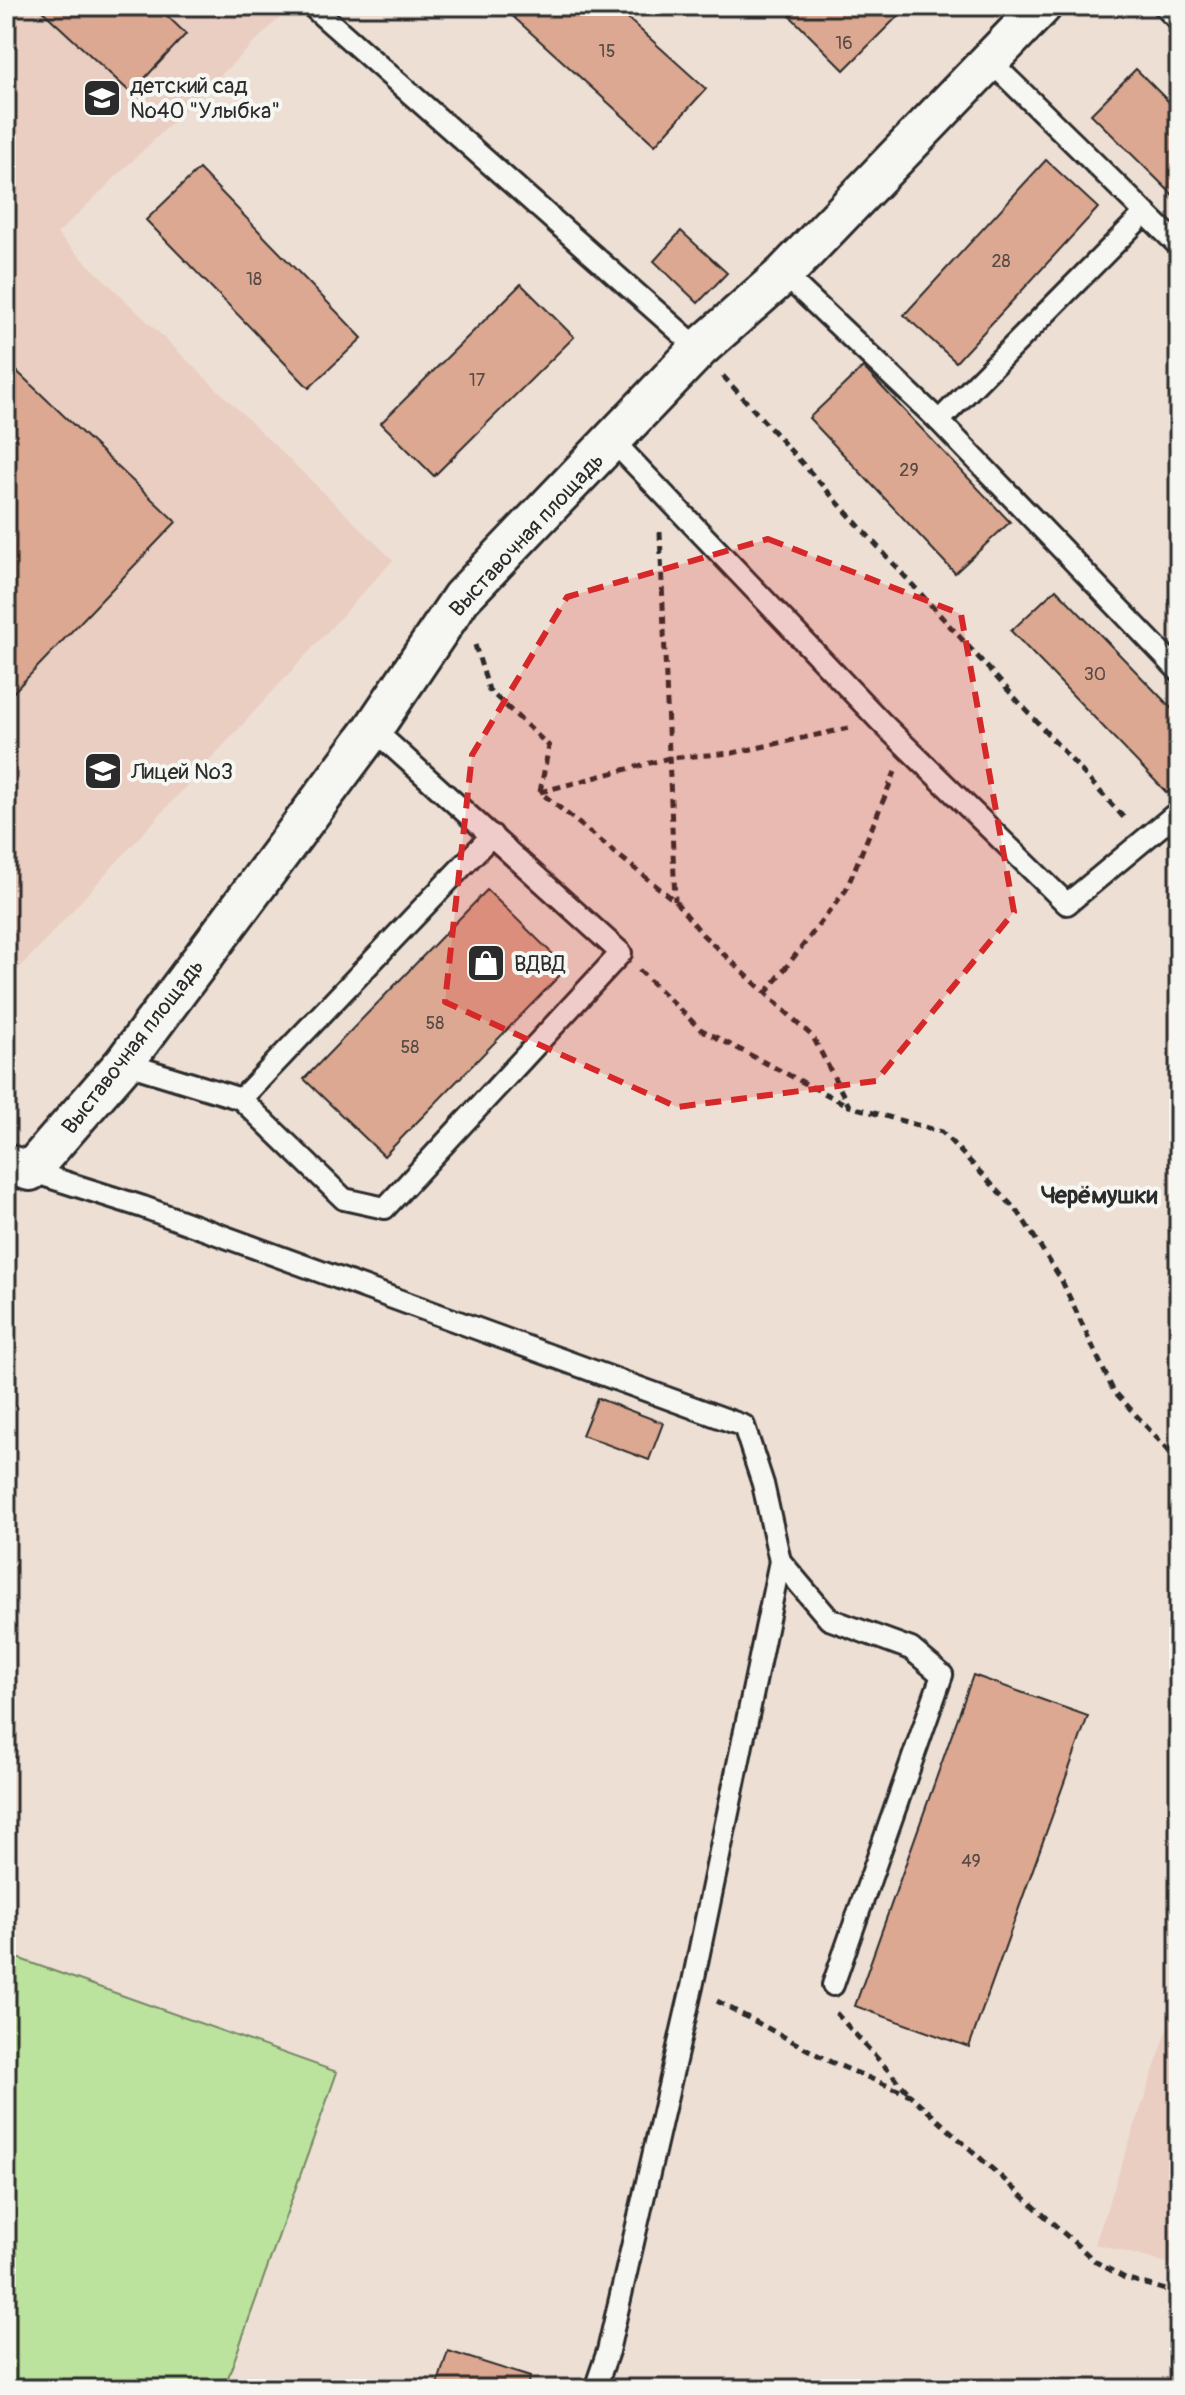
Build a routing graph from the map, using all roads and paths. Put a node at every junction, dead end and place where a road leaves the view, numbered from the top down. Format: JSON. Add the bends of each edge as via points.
{"nodes":[{"id":1,"x":1042,"y":6,"type":"edge"},
{"id":2,"x":1164,"y":6,"type":"edge"},
{"id":3,"x":316,"y":10,"type":"dead end"},
{"id":4,"x":1179,"y":21,"type":"edge"},
{"id":5,"x":988,"y":59,"type":"junction"},
{"id":6,"x":1145,"y":213,"type":"junction"},
{"id":7,"x":1179,"y":246,"type":"edge"},
{"id":8,"x":784,"y":274,"type":"junction"},
{"id":9,"x":699,"y":349,"type":"junction"},
{"id":10,"x":939,"y":421,"type":"junction"},
{"id":11,"x":613,"y":441,"type":"junction"},
{"id":12,"x":659,"y":487,"type":"junction"},
{"id":13,"x":461,"y":598,"type":"junction"},
{"id":14,"x":1179,"y":671,"type":"edge"},
{"id":15,"x":881,"y":722,"type":"junction"},
{"id":16,"x":373,"y":729,"type":"junction"},
{"id":17,"x":905,"y":745,"type":"junction"},
{"id":18,"x":669,"y":758,"type":"junction"},
{"id":19,"x":540,"y":792,"type":"junction"},
{"id":20,"x":1179,"y":811,"type":"edge"},
{"id":21,"x":492,"y":835,"type":"junction"},
{"id":22,"x":1145,"y":841,"type":"junction"},
{"id":23,"x":675,"y":901,"type":"junction"},
{"id":24,"x":621,"y":953,"type":"junction"},
{"id":25,"x":766,"y":993,"type":"junction"},
{"id":26,"x":124,"y":1063,"type":"junction"},
{"id":27,"x":241,"y":1099,"type":"junction"},
{"id":28,"x":849,"y":1106,"type":"junction"},
{"id":29,"x":18,"y":1168,"type":"edge"},
{"id":30,"x":1179,"y":1462,"type":"edge"},
{"id":31,"x":780,"y":1561,"type":"junction"},
{"id":32,"x":833,"y":1985,"type":"joint"},
{"id":33,"x":692,"y":1987,"type":"junction"},
{"id":34,"x":910,"y":2095,"type":"junction"},
{"id":35,"x":1179,"y":2294,"type":"edge"},
{"id":36,"x":595,"y":2389,"type":"edge"}],
"edges":[{"from":1,"to":5,"type":"street","name":"Выставочная площадь"},
{"from":2,"to":4,"type":"lane"},
{"from":3,"to":9,"type":"lane"},
{"from":5,"to":6,"type":"lane"},
{"from":5,"to":8,"type":"street","name":"Выставочная площадь"},
{"from":6,"to":7,"type":"lane"},
{"from":6,"to":10,"type":"lane"},
{"from":8,"to":9,"type":"street","name":"Выставочная площадь"},
{"from":8,"to":10,"type":"lane"},
{"from":9,"to":11,"type":"street","name":"Выставочная площадь"},
{"from":9,"to":22,"type":"path"},
{"from":10,"to":14,"type":"lane"},
{"from":11,"to":12,"type":"lane"},
{"from":11,"to":13,"type":"street","name":"Выставочная площадь"},
{"from":12,"to":15,"type":"lane"},
{"from":12,"to":18,"type":"path"},
{"from":13,"to":16,"type":"street","name":"Выставочная площадь"},
{"from":13,"to":19,"type":"path","via":[[489,690],[549,746]]},
{"from":15,"to":17,"type":"lane"},
{"from":15,"to":18,"type":"path","via":[[733,753]]},
{"from":16,"to":21,"type":"lane"},
{"from":16,"to":26,"type":"street","name":"Выставочная площадь"},
{"from":17,"to":22,"type":"lane","via":[[1067,904]]},
{"from":17,"to":25,"type":"path","via":[[846,890]]},
{"from":18,"to":19,"type":"path"},
{"from":18,"to":23,"type":"path"},
{"from":19,"to":23,"type":"path"},
{"from":20,"to":22,"type":"lane"},
{"from":21,"to":24,"type":"lane"},
{"from":21,"to":27,"type":"lane"},
{"from":23,"to":25,"type":"path","via":[[703,935]]},
{"from":24,"to":27,"type":"lane","via":[[385,1208],[344,1199]]},
{"from":24,"to":28,"type":"path","via":[[700,1029]]},
{"from":25,"to":28,"type":"path","via":[[813,1037]]},
{"from":26,"to":27,"type":"lane"},
{"from":26,"to":29,"type":"street","name":"Выставочная площадь"},
{"from":28,"to":30,"type":"path","via":[[942,1132],[1019,1213],[1061,1279],[1113,1390]]},
{"from":29,"to":31,"type":"lane","via":[[143,1207],[744,1426]]},
{"from":31,"to":32,"type":"lane","via":[[829,1619],[911,1649],[942,1675]]},
{"from":31,"to":33,"type":"lane"},
{"from":32,"to":34,"type":"path","via":[[830,2003],[839,2019]]},
{"from":33,"to":34,"type":"path","via":[[831,2062]]},
{"from":33,"to":36,"type":"lane"},
{"from":34,"to":35,"type":"path","via":[[1096,2262],[1125,2278]]}]}
